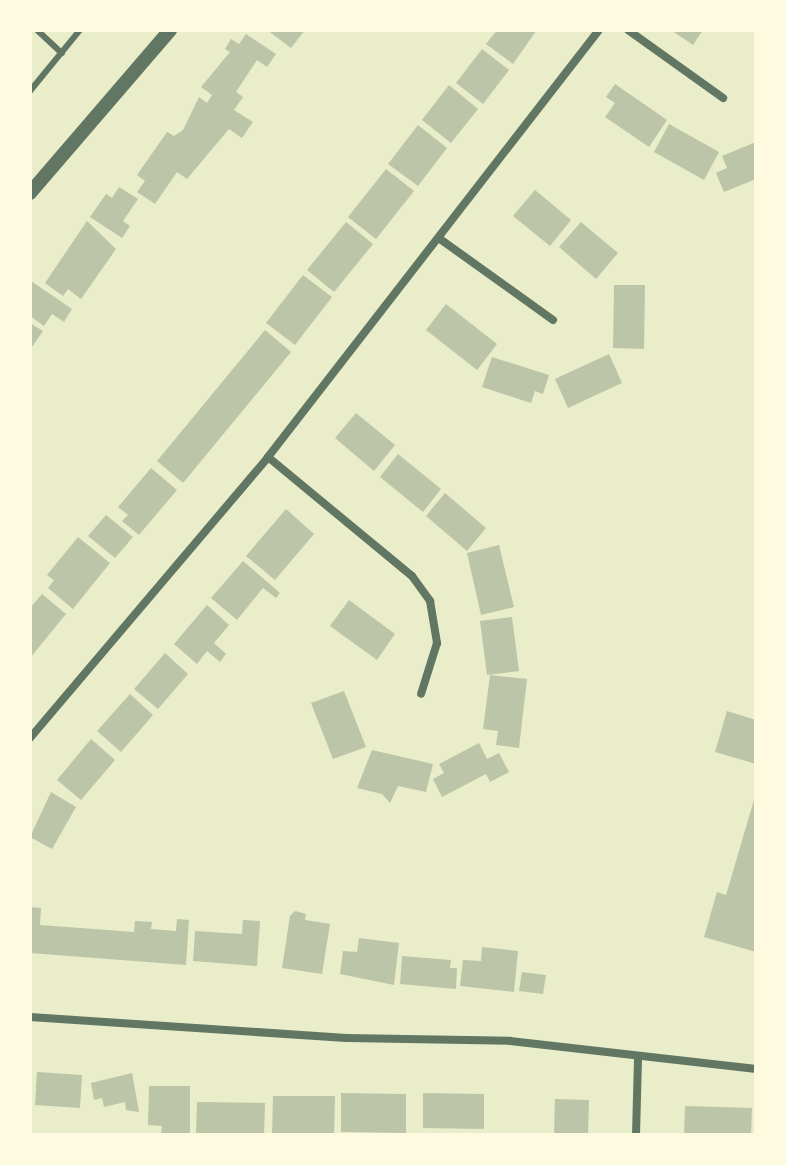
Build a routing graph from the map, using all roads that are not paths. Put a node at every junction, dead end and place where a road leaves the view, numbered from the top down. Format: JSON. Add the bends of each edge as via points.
{"nodes":[{"id":1,"x":37,"y":30,"type":"edge"},
{"id":2,"x":80,"y":30,"type":"edge"},
{"id":3,"x":170,"y":30,"type":"edge"},
{"id":4,"x":599,"y":30,"type":"edge"},
{"id":5,"x":628,"y":30,"type":"edge"},
{"id":6,"x":62,"y":53,"type":"junction"},
{"id":7,"x":30,"y":89,"type":"edge"},
{"id":8,"x":723,"y":98,"type":"dead end"},
{"id":9,"x":30,"y":193,"type":"edge"},
{"id":10,"x":440,"y":239,"type":"junction"},
{"id":11,"x":553,"y":320,"type":"dead end"},
{"id":12,"x":268,"y":457,"type":"junction"},
{"id":13,"x":421,"y":694,"type":"dead end"},
{"id":14,"x":30,"y":738,"type":"edge"},
{"id":15,"x":30,"y":1017,"type":"edge"},
{"id":16,"x":638,"y":1058,"type":"junction"},
{"id":17,"x":756,"y":1069,"type":"edge"},
{"id":18,"x":636,"y":1135,"type":"edge"}],
"edges":[{"from":1,"to":6,"type":"lane"},
{"from":2,"to":6,"type":"lane"},
{"from":3,"to":9,"type":"street"},
{"from":4,"to":10,"type":"street"},
{"from":5,"to":8,"type":"street"},
{"from":6,"to":7,"type":"lane"},
{"from":10,"to":11,"type":"street"},
{"from":10,"to":12,"type":"street"},
{"from":12,"to":13,"type":"street","via":[[412,576],[430,601],[437,643]]},
{"from":12,"to":14,"type":"street"},
{"from":15,"to":16,"type":"street","via":[[346,1038],[510,1041]]},
{"from":16,"to":17,"type":"street"},
{"from":16,"to":18,"type":"street"}]}
